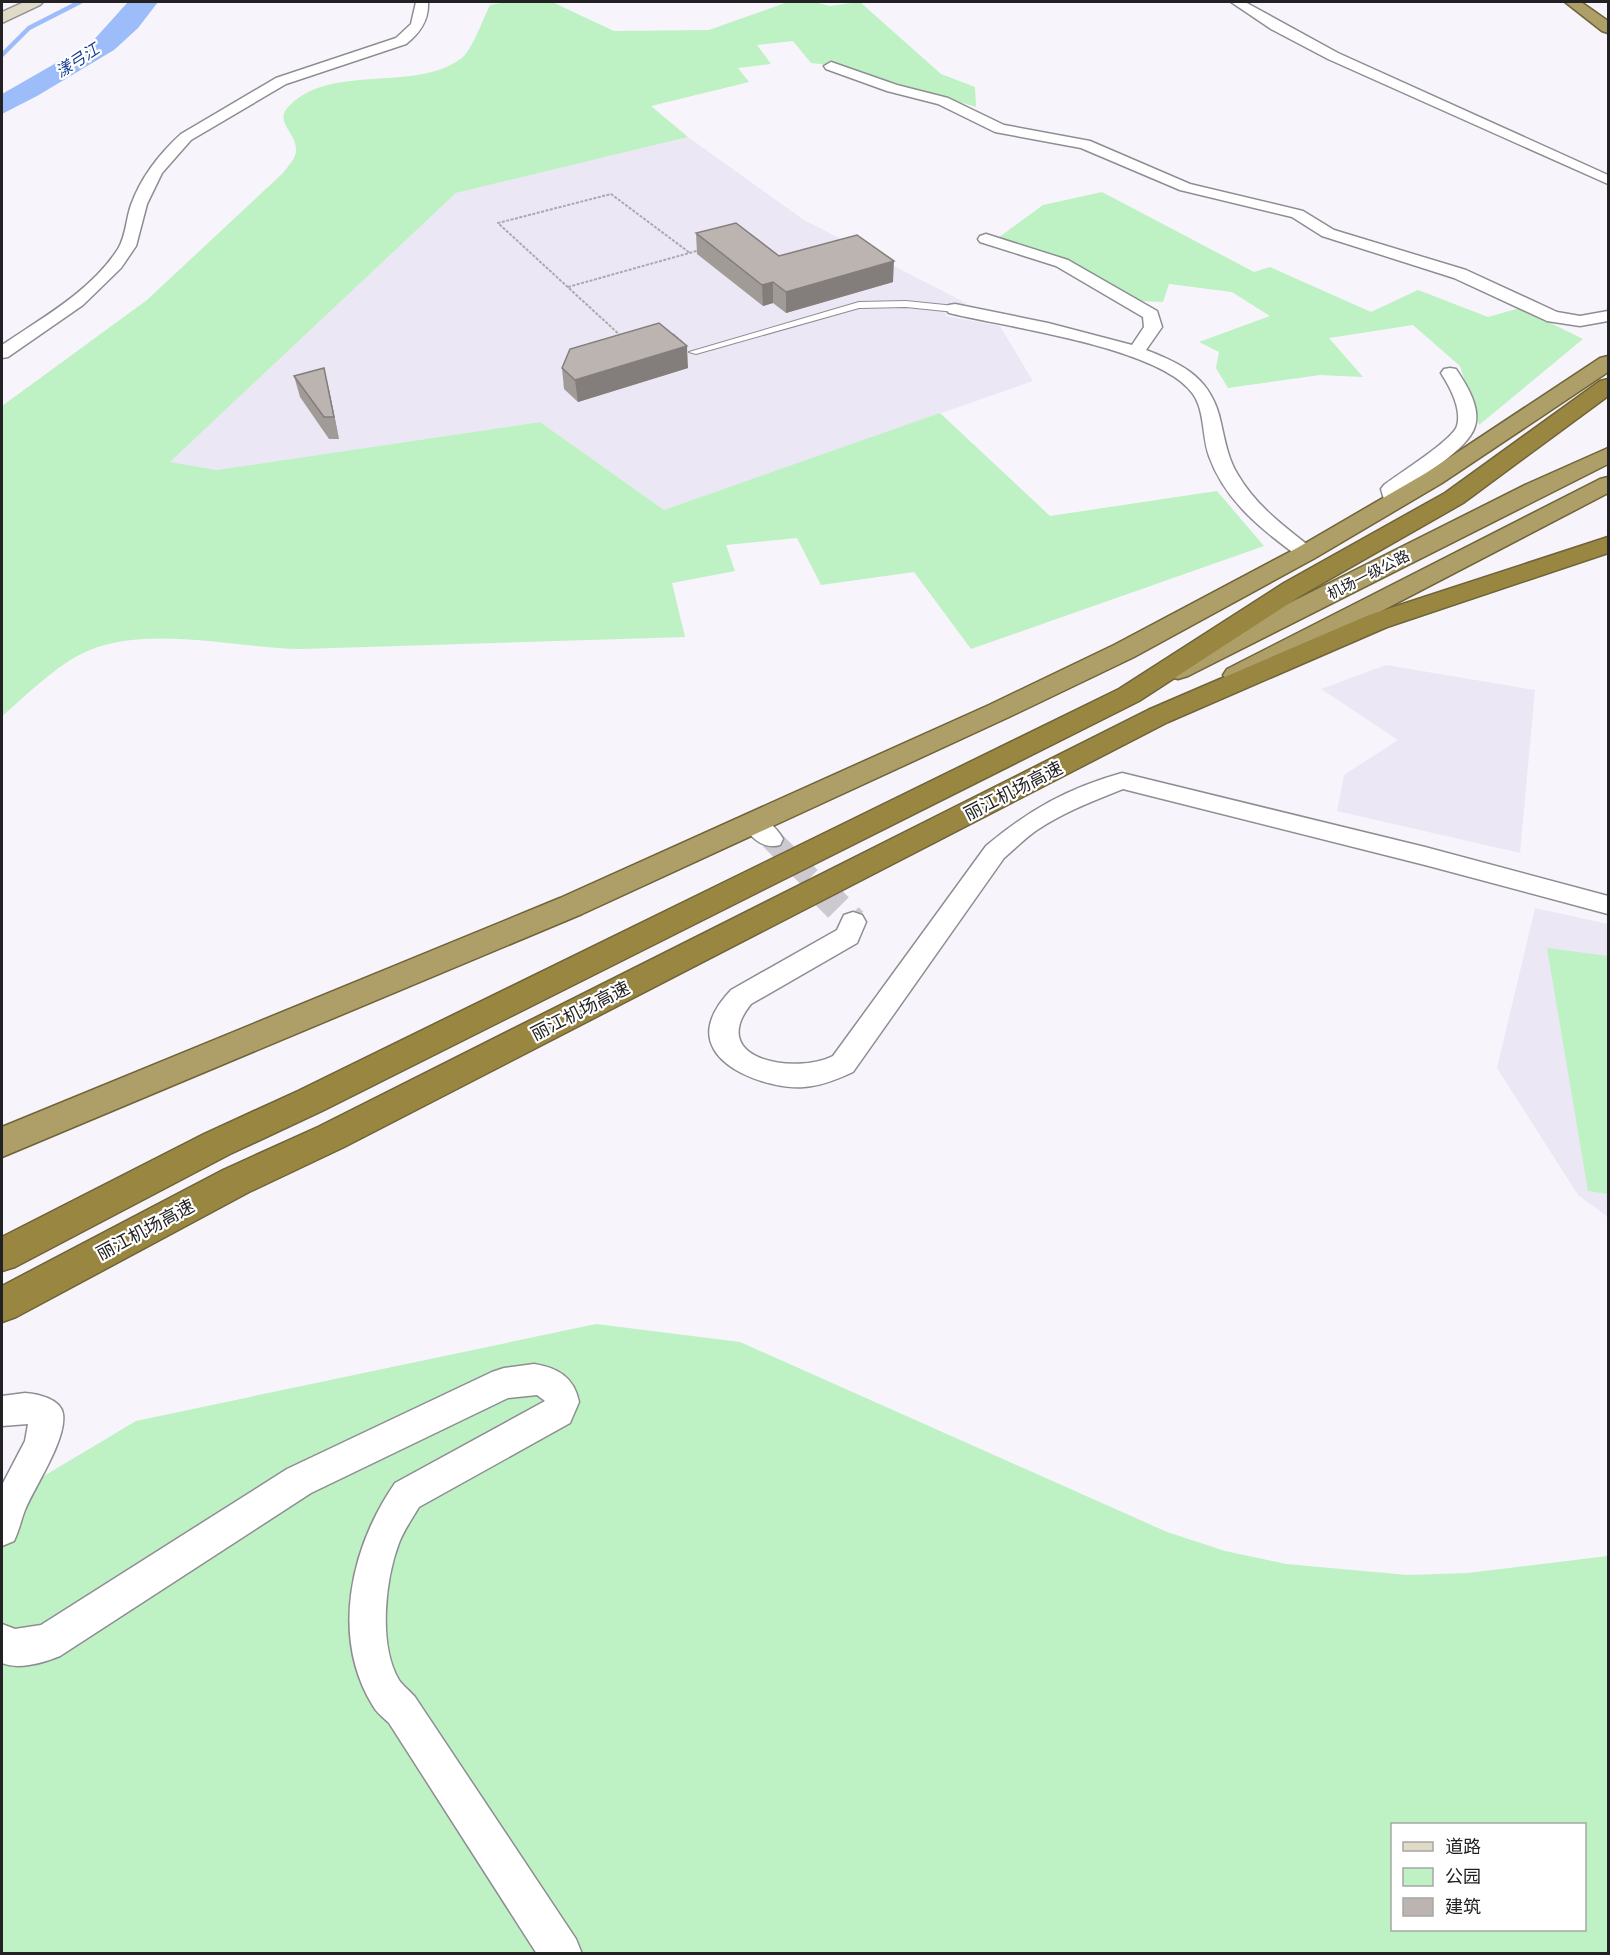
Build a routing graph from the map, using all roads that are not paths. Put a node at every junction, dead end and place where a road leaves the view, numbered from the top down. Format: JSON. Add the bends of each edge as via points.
{"nodes":[{"id":1,"x":35,"y":2,"type":"edge"},
{"id":2,"x":422,"y":2,"type":"edge"},
{"id":3,"x":1237,"y":2,"type":"edge"},
{"id":4,"x":1572,"y":2,"type":"edge"},
{"id":5,"x":2,"y":18,"type":"edge"},
{"id":6,"x":1608,"y":28,"type":"edge"},
{"id":7,"x":831,"y":66,"type":"dead end"},
{"id":8,"x":1608,"y":180,"type":"edge"},
{"id":9,"x":986,"y":240,"type":"dead end"},
{"id":10,"x":955,"y":309,"type":"joint"},
{"id":11,"x":1608,"y":316,"type":"edge"},
{"id":12,"x":693,"y":352,"type":"road end"},
{"id":13,"x":2,"y":353,"type":"edge"},
{"id":14,"x":1135,"y":353,"type":"junction"},
{"id":15,"x":1608,"y":363,"type":"edge"},
{"id":16,"x":1450,"y":373,"type":"dead end"},
{"id":17,"x":1608,"y":386,"type":"edge"},
{"id":18,"x":1608,"y":455,"type":"edge"},
{"id":19,"x":1608,"y":484,"type":"edge"},
{"id":20,"x":1393,"y":502,"type":"junction"},
{"id":21,"x":1608,"y":545,"type":"edge"},
{"id":22,"x":1306,"y":554,"type":"junction"},
{"id":23,"x":1129,"y":695,"type":"junction"},
{"id":24,"x":1158,"y":716,"type":"junction"},
{"id":25,"x":1608,"y":905,"type":"edge"},
{"id":26,"x":853,"y":922,"type":"dead end"},
{"id":27,"x":2,"y":1142,"type":"edge"},
{"id":28,"x":2,"y":1255,"type":"edge"},
{"id":29,"x":2,"y":1305,"type":"edge"},
{"id":30,"x":2,"y":1411,"type":"edge"},
{"id":31,"x":2,"y":1529,"type":"edge"},
{"id":32,"x":2,"y":1642,"type":"edge"},
{"id":33,"x":561,"y":1953,"type":"edge"}],
"edges":[{"from":1,"to":5,"type":"main road"},
{"from":2,"to":13,"type":"street","via":[[417,27],[401,41],[281,81],[186,137],[155,172],[139,204],[128,246],[115,265],[77,301]]},
{"from":3,"to":8,"type":"street","via":[[1333,56]]},
{"from":4,"to":6,"type":"highway"},
{"from":7,"to":11,"type":"street","via":[[943,101],[1000,129],[1084,144],[1185,187],[1297,214],[1328,233],[1460,274],[1553,317],[1580,321]]},
{"from":9,"to":14,"type":"street","via":[[1062,263],[1151,315],[1153,327]]},
{"from":10,"to":12,"type":"lane","via":[[906,304],[851,307]]},
{"from":10,"to":14,"type":"street","via":[[1077,335]]},
{"from":14,"to":22,"type":"street","via":[[1173,368],[1196,385],[1202,393],[1219,455],[1237,490],[1259,517]]},
{"from":15,"to":20,"type":"highway"},
{"from":16,"to":20,"type":"street","via":[[1463,397],[1466,426],[1455,442],[1391,489]]},
{"from":17,"to":23,"type":"highway","name":"丽江机场高速","via":[[1454,498],[1293,589]]},
{"from":18,"to":23,"type":"highway","name":"机场一级公路"},
{"from":19,"to":24,"type":"highway","name":"机场一级公路"},
{"from":20,"to":22,"type":"highway"},
{"from":21,"to":24,"type":"highway","name":"丽江机场高速","via":[[1378,621]]},
{"from":22,"to":27,"type":"highway","via":[[1124,651],[762,831]]},
{"from":23,"to":28,"type":"highway","name":"丽江机场高速","via":[[217,1144]]},
{"from":24,"to":29,"type":"highway","name":"丽江机场高速","via":[[342,1132],[236,1181]]},
{"from":25,"to":26,"type":"street","via":[[1122,781],[1048,812],[995,852],[843,1064],[830,1071],[802,1076],[759,1071],[745,1064],[733,1054],[724,1034],[724,1023],[733,1005],[849,936]]},
{"from":30,"to":31,"type":"street","via":[[30,1408],[47,1415],[41,1444],[9,1506]]},
{"from":32,"to":33,"type":"street","via":[[10,1648],[46,1643],[299,1481],[504,1383],[545,1380],[560,1392],[558,1412],[407,1496],[399,1505],[375,1560],[367,1617],[370,1651],[386,1694],[402,1710]]}]}
